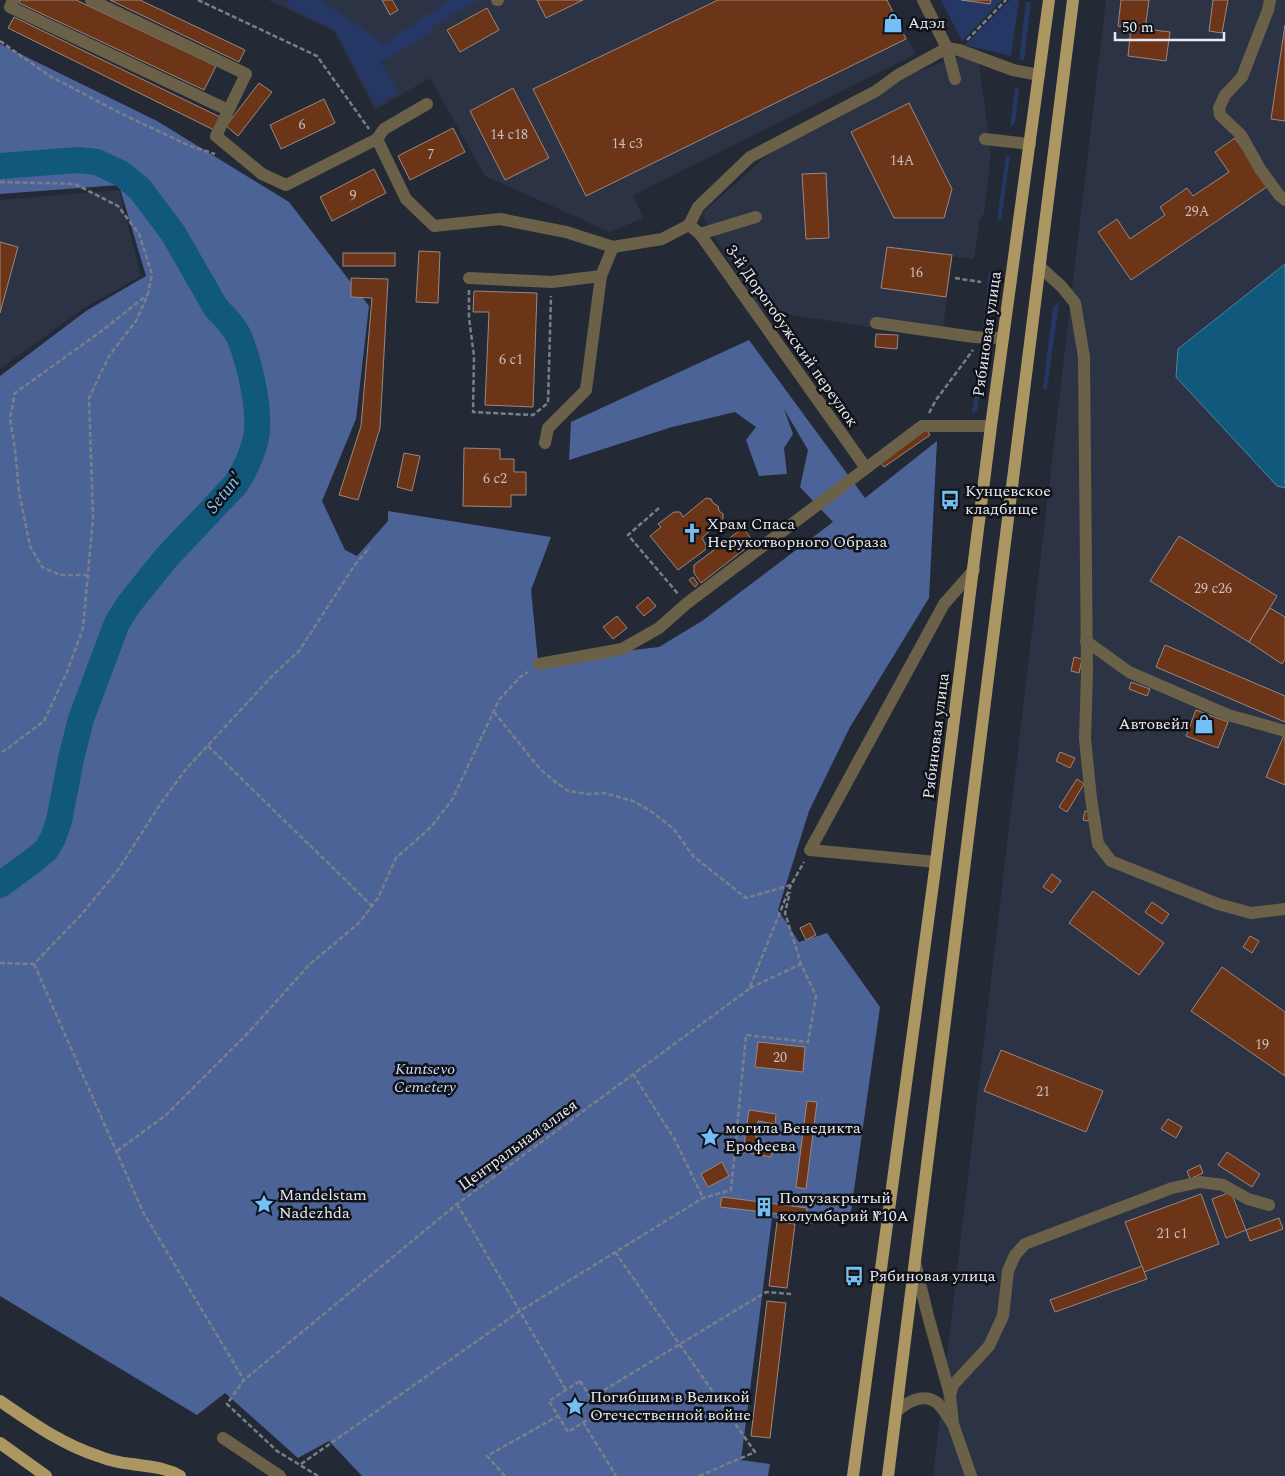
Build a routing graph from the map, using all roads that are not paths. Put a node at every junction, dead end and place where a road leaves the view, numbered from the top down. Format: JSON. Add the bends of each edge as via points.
{"nodes":[{"id":1,"x":13,"y":0,"type":"edge"},
{"id":2,"x":91,"y":0,"type":"edge"},
{"id":3,"x":923,"y":0,"type":"edge"},
{"id":4,"x":1048,"y":0,"type":"edge"},
{"id":5,"x":1073,"y":0,"type":"edge"},
{"id":6,"x":1270,"y":0,"type":"edge"},
{"id":7,"x":953,"y":49,"type":"junction"},
{"id":8,"x":1039,"y":75,"type":"junction"},
{"id":9,"x":955,"y":79,"type":"dead end"},
{"id":10,"x":427,"y":104,"type":"dead end"},
{"id":11,"x":228,"y":110,"type":"junction"},
{"id":12,"x":377,"y":139,"type":"junction"},
{"id":13,"x":985,"y":139,"type":"dead end"},
{"id":14,"x":1030,"y":144,"type":"junction"},
{"id":15,"x":1285,"y":200,"type":"edge"},
{"id":16,"x":756,"y":216,"type":"dead end"},
{"id":17,"x":689,"y":226,"type":"junction"},
{"id":18,"x":700,"y":234,"type":"junction"},
{"id":19,"x":613,"y":247,"type":"junction"},
{"id":20,"x":1039,"y":266,"type":"junction"},
{"id":21,"x":601,"y":276,"type":"junction"},
{"id":22,"x":469,"y":278,"type":"road end"},
{"id":23,"x":876,"y":323,"type":"dead end"},
{"id":24,"x":1004,"y":338,"type":"junction"},
{"id":25,"x":992,"y":426,"type":"junction"},
{"id":26,"x":544,"y":443,"type":"dead end"},
{"id":27,"x":866,"y":468,"type":"junction"},
{"id":28,"x":974,"y":570,"type":"junction"},
{"id":29,"x":1086,"y":641,"type":"junction"},
{"id":30,"x":540,"y":664,"type":"road end"},
{"id":31,"x":1285,"y":731,"type":"edge"},
{"id":32,"x":936,"y":862,"type":"junction"},
{"id":33,"x":1285,"y":909,"type":"edge"},
{"id":34,"x":1269,"y":1205,"type":"dead end"},
{"id":35,"x":915,"y":1263,"type":"junction"},
{"id":36,"x":950,"y":1395,"type":"junction"},
{"id":37,"x":0,"y":1401,"type":"edge"},
{"id":38,"x":897,"y":1411,"type":"junction"},
{"id":39,"x":953,"y":1424,"type":"junction"},
{"id":40,"x":223,"y":1438,"type":"dead end"},
{"id":41,"x":0,"y":1444,"type":"edge"},
{"id":42,"x":46,"y":1476,"type":"edge"},
{"id":43,"x":180,"y":1476,"type":"edge"},
{"id":44,"x":280,"y":1476,"type":"edge"},
{"id":45,"x":853,"y":1476,"type":"edge"},
{"id":46,"x":888,"y":1476,"type":"edge"},
{"id":47,"x":971,"y":1476,"type":"edge"}],
"edges":[{"from":1,"to":11,"type":"street","via":[[10,7]]},
{"from":2,"to":11,"type":"street","via":[[246,74]]},
{"from":3,"to":7,"type":"street"},
{"from":4,"to":8,"type":"main road","name":"Рябиновая улица"},
{"from":5,"to":20,"type":"main road"},
{"from":6,"to":15,"type":"street","via":[[1242,78],[1225,95],[1219,108],[1220,115],[1241,135],[1260,169]]},
{"from":7,"to":8,"type":"street","via":[[1013,70]]},
{"from":7,"to":9,"type":"street"},
{"from":7,"to":17,"type":"street","via":[[898,75],[876,91],[750,156],[698,207]]},
{"from":8,"to":14,"type":"main road","name":"Рябиновая улица"},
{"from":10,"to":12,"type":"street","via":[[384,128]]},
{"from":11,"to":12,"type":"street","via":[[216,136],[262,174],[286,185]]},
{"from":12,"to":19,"type":"street","via":[[406,199],[434,226],[500,219],[566,232]]},
{"from":13,"to":14,"type":"street"},
{"from":14,"to":24,"type":"main road","name":"Рябиновая улица"},
{"from":16,"to":18,"type":"street"},
{"from":17,"to":18,"type":"street","name":"3-й Дорогобужский переулок"},
{"from":17,"to":19,"type":"street","via":[[662,238]]},
{"from":18,"to":27,"type":"street","name":"3-й Дорогобужский переулок"},
{"from":19,"to":21,"type":"street"},
{"from":20,"to":29,"type":"street","via":[[1075,303],[1084,358]]},
{"from":20,"to":35,"type":"main road"},
{"from":21,"to":22,"type":"street","via":[[552,282]]},
{"from":21,"to":26,"type":"street","via":[[586,390],[548,428]]},
{"from":23,"to":24,"type":"street"},
{"from":24,"to":25,"type":"main road","name":"Рябиновая улица"},
{"from":25,"to":27,"type":"street","via":[[922,426]]},
{"from":25,"to":28,"type":"main road","name":"Рябиновая улица"},
{"from":27,"to":30,"type":"street","via":[[643,638],[622,649]]},
{"from":28,"to":32,"type":"main road","name":"Рябиновая улица"},
{"from":28,"to":32,"type":"street","via":[[944,604],[810,850]]},
{"from":29,"to":31,"type":"street","via":[[1129,672],[1228,715]]},
{"from":29,"to":33,"type":"street","via":[[1085,739],[1098,844],[1111,861],[1218,904],[1251,913]]},
{"from":32,"to":45,"type":"main road","name":"Рябиновая улица"},
{"from":34,"to":36,"type":"street","via":[[1248,1199],[1222,1185],[1200,1182],[1172,1188],[1025,1244],[1014,1255],[1008,1271],[1003,1316],[989,1346],[953,1385]]},
{"from":35,"to":36,"type":"street"},
{"from":35,"to":38,"type":"main road"},
{"from":36,"to":39,"type":"street"},
{"from":37,"to":43,"type":"main road","via":[[38,1428],[68,1444],[98,1456],[158,1467]]},
{"from":38,"to":39,"type":"street","via":[[906,1403],[921,1398],[936,1402]]},
{"from":38,"to":46,"type":"main road"},
{"from":39,"to":47,"type":"street"},
{"from":40,"to":44,"type":"street"},
{"from":41,"to":42,"type":"main road"}]}
